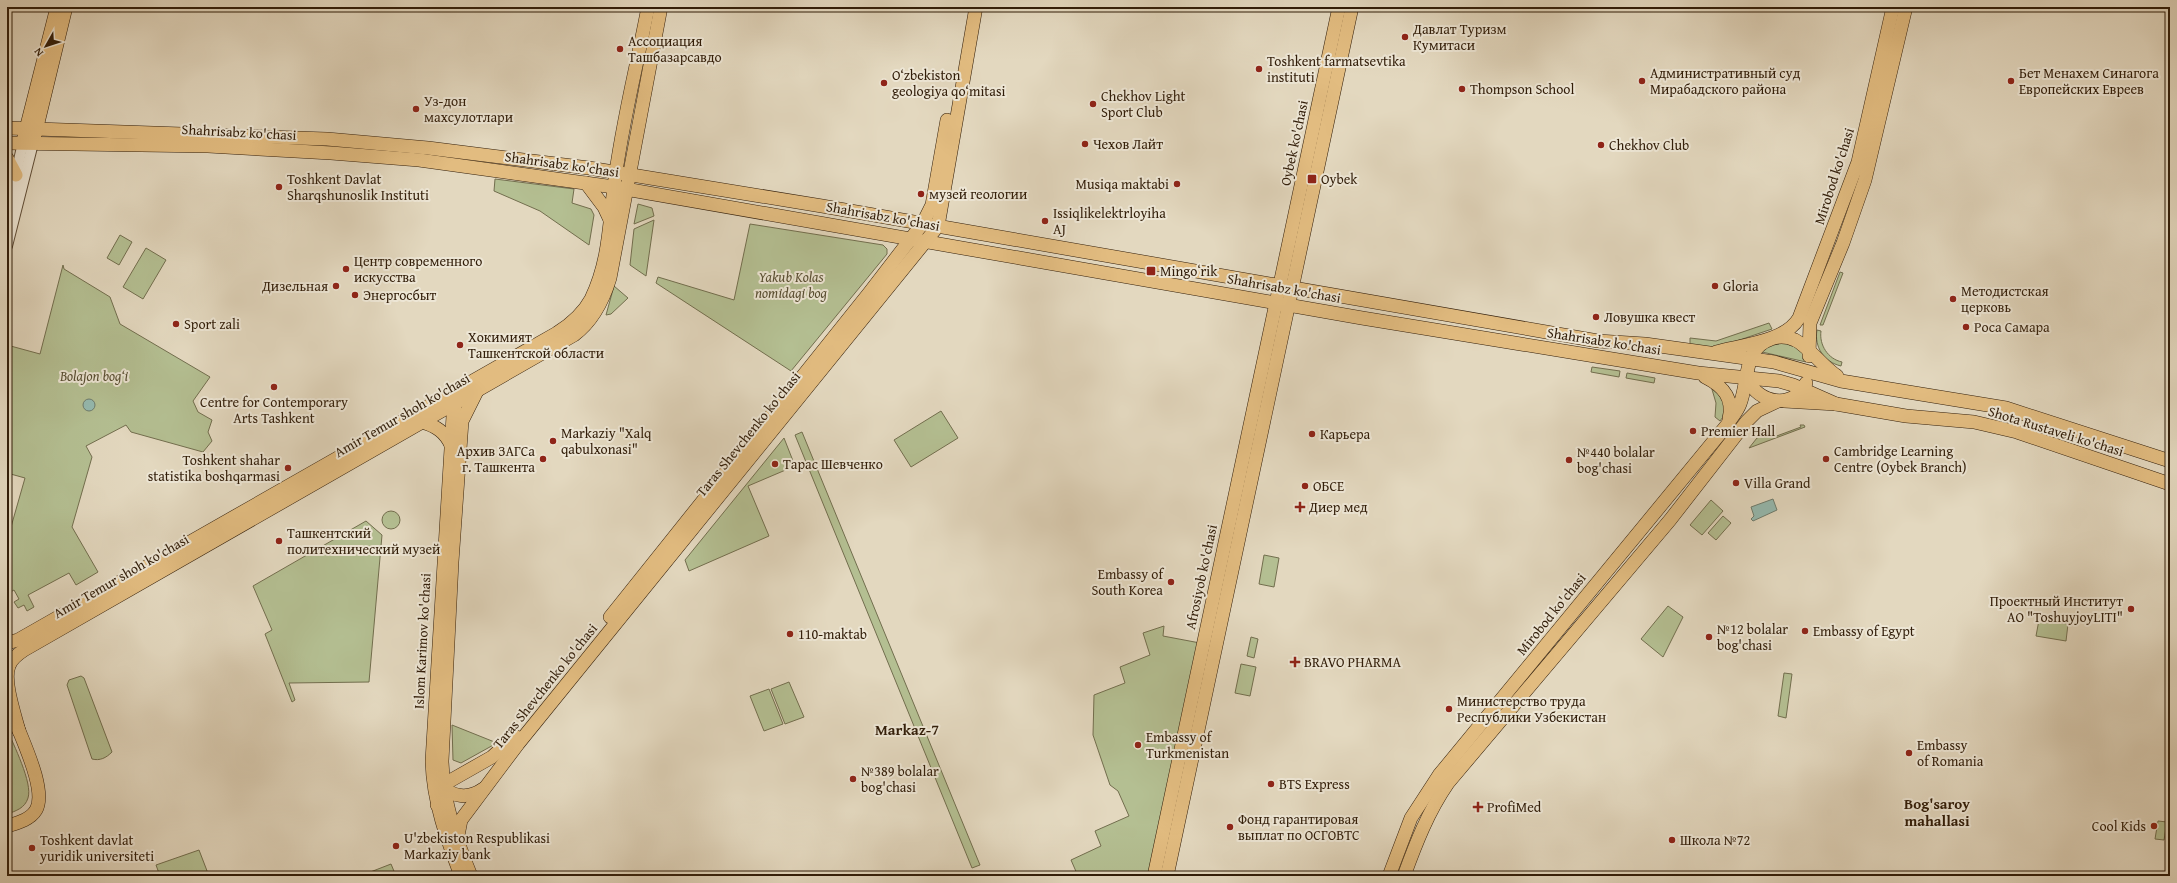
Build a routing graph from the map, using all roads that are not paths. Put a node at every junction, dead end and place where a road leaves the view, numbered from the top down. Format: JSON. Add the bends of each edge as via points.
{"nodes":[{"id":1,"x":57,"y":7,"type":"edge"},
{"id":2,"x":66,"y":7,"type":"edge"},
{"id":3,"x":648,"y":7,"type":"edge"},
{"id":4,"x":662,"y":7,"type":"edge"},
{"id":5,"x":967,"y":7,"type":"edge"},
{"id":6,"x":976,"y":7,"type":"edge"},
{"id":7,"x":1339,"y":7,"type":"edge"},
{"id":8,"x":1352,"y":7,"type":"edge"},
{"id":9,"x":1893,"y":7,"type":"edge"},
{"id":10,"x":1906,"y":7,"type":"edge"},
{"id":11,"x":1881,"y":90,"type":"junction"},
{"id":12,"x":7,"y":128,"type":"edge"},
{"id":13,"x":31,"y":128,"type":"junction"},
{"id":14,"x":7,"y":143,"type":"edge"},
{"id":15,"x":28,"y":143,"type":"junction"},
{"id":16,"x":7,"y":158,"type":"edge"},
{"id":17,"x":623,"y":173,"type":"junction"},
{"id":18,"x":16,"y":176,"type":"junction"},
{"id":19,"x":586,"y":183,"type":"junction"},
{"id":20,"x":620,"y":188,"type":"junction"},
{"id":21,"x":7,"y":211,"type":"edge"},
{"id":22,"x":923,"y":223,"type":"junction"},
{"id":23,"x":612,"y":224,"type":"junction"},
{"id":24,"x":938,"y":226,"type":"junction"},
{"id":25,"x":893,"y":234,"type":"junction"},
{"id":26,"x":913,"y":238,"type":"junction"},
{"id":27,"x":926,"y":240,"type":"junction"},
{"id":28,"x":7,"y":246,"type":"edge"},
{"id":29,"x":896,"y":259,"type":"junction"},
{"id":30,"x":1824,"y":272,"type":"junction"},
{"id":31,"x":1286,"y":286,"type":"junction"},
{"id":32,"x":1282,"y":304,"type":"junction"},
{"id":33,"x":1773,"y":338,"type":"junction"},
{"id":34,"x":1809,"y":351,"type":"junction"},
{"id":35,"x":1711,"y":353,"type":"junction"},
{"id":36,"x":1750,"y":358,"type":"junction"},
{"id":37,"x":1810,"y":371,"type":"junction"},
{"id":38,"x":1698,"y":373,"type":"junction"},
{"id":39,"x":1747,"y":379,"type":"junction"},
{"id":40,"x":1852,"y":383,"type":"junction"},
{"id":41,"x":460,"y":388,"type":"junction"},
{"id":42,"x":1802,"y":389,"type":"junction"},
{"id":43,"x":478,"y":390,"type":"junction"},
{"id":44,"x":443,"y":398,"type":"junction"},
{"id":45,"x":455,"y":403,"type":"junction"},
{"id":46,"x":1836,"y":404,"type":"junction"},
{"id":47,"x":1777,"y":405,"type":"junction"},
{"id":48,"x":462,"y":421,"type":"junction"},
{"id":49,"x":422,"y":422,"type":"junction"},
{"id":50,"x":1727,"y":425,"type":"junction"},
{"id":51,"x":451,"y":445,"type":"junction"},
{"id":52,"x":2170,"y":460,"type":"edge"},
{"id":53,"x":1699,"y":461,"type":"junction"},
{"id":54,"x":1709,"y":470,"type":"junction"},
{"id":55,"x":2170,"y":484,"type":"edge"},
{"id":56,"x":1658,"y":510,"type":"junction"},
{"id":57,"x":1670,"y":520,"type":"junction"},
{"id":58,"x":7,"y":643,"type":"edge"},
{"id":59,"x":7,"y":701,"type":"edge"},
{"id":60,"x":19,"y":731,"type":"junction"},
{"id":61,"x":480,"y":765,"type":"junction"},
{"id":62,"x":437,"y":770,"type":"junction"},
{"id":63,"x":458,"y":776,"type":"junction"},
{"id":64,"x":490,"y":782,"type":"junction"},
{"id":65,"x":444,"y":788,"type":"junction"},
{"id":66,"x":437,"y":805,"type":"junction"},
{"id":67,"x":7,"y":826,"type":"edge"},
{"id":68,"x":457,"y":841,"type":"junction"},
{"id":69,"x":461,"y":876,"type":"edge"},
{"id":70,"x":471,"y":876,"type":"edge"},
{"id":71,"x":1154,"y":876,"type":"edge"},
{"id":72,"x":1168,"y":876,"type":"edge"},
{"id":73,"x":1389,"y":876,"type":"edge"},
{"id":74,"x":1404,"y":876,"type":"edge"}],
"edges":[{"from":1,"to":13,"type":"main road"},
{"from":2,"to":13,"type":"main road"},
{"from":3,"to":17,"type":"main road","name":"Amir Temur shoh ko'chasi"},
{"from":4,"to":17,"type":"main road","name":"Amir Temur shoh ko'chasi"},
{"from":5,"to":22,"type":"main road","name":"Taras Shevchenko ko'chasi","via":[[932,205]]},
{"from":6,"to":24,"type":"main road"},
{"from":7,"to":31,"type":"main road","name":"Oybek ko'chasi"},
{"from":8,"to":31,"type":"main road","name":"Oybek ko'chasi"},
{"from":9,"to":11,"type":"main road","name":"Mirobod ko'chasi"},
{"from":10,"to":11,"type":"main road","name":"Mirobod ko'chasi"},
{"from":11,"to":30,"type":"main road","name":"Mirobod ko'chasi"},
{"from":12,"to":13,"type":"main road","name":"Shahrisabz ko'chasi"},
{"from":13,"to":15,"type":"main road"},
{"from":13,"to":17,"type":"main road","name":"Shahrisabz ko'chasi","via":[[327,139]]},
{"from":14,"to":15,"type":"main road","name":"Shahrisabz ko'chasi"},
{"from":15,"to":18,"type":"street"},
{"from":15,"to":19,"type":"main road","name":"Shahrisabz ko'chasi","via":[[208,146],[331,153],[419,160]]},
{"from":15,"to":28,"type":"street"},
{"from":16,"to":18,"type":"main road"},
{"from":17,"to":20,"type":"main road","name":"Amir Temur shoh ko'chasi"},
{"from":17,"to":22,"type":"main road","name":"Shahrisabz ko'chasi"},
{"from":18,"to":21,"type":"street"},
{"from":19,"to":20,"type":"main road","name":"Shahrisabz ko'chasi"},
{"from":19,"to":23,"type":"main road","via":[[604,207]]},
{"from":20,"to":23,"type":"main road","name":"Amir Temur shoh ko'chasi"},
{"from":20,"to":25,"type":"main road","name":"Shahrisabz ko'chasi"},
{"from":20,"to":43,"type":"main road","name":"Amir Temur shoh ko'chasi","via":[[610,278],[601,303],[590,320],[574,335]]},
{"from":22,"to":24,"type":"main road","name":"Shahrisabz ko'chasi"},
{"from":22,"to":26,"type":"main road","name":"Taras Shevchenko ko'chasi"},
{"from":23,"to":41,"type":"main road","name":"Amir Temur shoh ko'chasi","via":[[598,282],[579,316],[563,329]]},
{"from":24,"to":27,"type":"main road","name":"Taras Shevchenko ko'chasi"},
{"from":24,"to":31,"type":"main road","name":"Shahrisabz ko'chasi"},
{"from":25,"to":26,"type":"main road","name":"Shahrisabz ko'chasi"},
{"from":25,"to":29,"type":"main road","via":[[898,246]]},
{"from":26,"to":27,"type":"main road","name":"Shahrisabz ko'chasi"},
{"from":26,"to":29,"type":"main road","name":"Taras Shevchenko ko'chasi"},
{"from":27,"to":32,"type":"main road","name":"Shahrisabz ko'chasi"},
{"from":27,"to":64,"type":"main road","name":"Taras Shevchenko ko'chasi"},
{"from":29,"to":61,"type":"main road","name":"Taras Shevchenko ko'chasi","via":[[512,739]]},
{"from":30,"to":33,"type":"main road","name":"Mirobod ko'chasi","via":[[1797,322],[1789,330]]},
{"from":30,"to":34,"type":"main road","name":"Mirobod ko'chasi","via":[[1810,323]]},
{"from":31,"to":32,"type":"main road","name":"Afrosiyob ko'chasi"},
{"from":31,"to":35,"type":"main road","name":"Shahrisabz ko'chasi","via":[[1598,341]]},
{"from":32,"to":38,"type":"main road","name":"Shahrisabz ko'chasi"},
{"from":32,"to":71,"type":"main road","name":"Afrosiyob ko'chasi"},
{"from":32,"to":72,"type":"main road","name":"Afrosiyob ko'chasi"},
{"from":33,"to":34,"type":"main road","name":"Shota Rustaveli ko'chasi","via":[[1795,340]]},
{"from":33,"to":35,"type":"main road","name":"Shahrisabz ko'chasi"},
{"from":33,"to":36,"type":"main road","via":[[1758,346]]},
{"from":34,"to":37,"type":"main road","name":"Mirobod ko'chasi"},
{"from":34,"to":40,"type":"main road","name":"Shota Rustaveli ko'chasi","via":[[1823,367]]},
{"from":35,"to":36,"type":"main road","name":"Shahrisabz ko'chasi"},
{"from":36,"to":37,"type":"main road","name":"Shahrisabz ko'chasi"},
{"from":36,"to":39,"type":"main road","name":"Mirobod ko'chasi"},
{"from":37,"to":40,"type":"main road","name":"Shota Rustaveli ko'chasi"},
{"from":37,"to":42,"type":"main road"},
{"from":38,"to":39,"type":"main road","name":"Shahrisabz ko'chasi"},
{"from":38,"to":50,"type":"main road","via":[[1717,383],[1726,392],[1731,409]]},
{"from":39,"to":42,"type":"main road","name":"Shota Rustaveli ko'chasi","via":[[1779,381]]},
{"from":39,"to":47,"type":"main road","name":"Shota Rustaveli ko'chasi","via":[[1757,393]]},
{"from":39,"to":50,"type":"main road","name":"Mirobod ko'chasi","via":[[1740,404]]},
{"from":40,"to":52,"type":"main road","name":"Shota Rustaveli ko'chasi","via":[[2012,409]]},
{"from":41,"to":44,"type":"main road","name":"Amir Temur shoh ko'chasi"},
{"from":41,"to":45,"type":"main road","name":"Islom Karimov ko'chasi"},
{"from":42,"to":46,"type":"main road","name":"Shota Rustaveli ko'chasi"},
{"from":42,"to":47,"type":"main road","name":"Mirobod ko'chasi","via":[[1798,394]]},
{"from":43,"to":45,"type":"main road","name":"Amir Temur shoh ko'chasi"},
{"from":43,"to":48,"type":"main road","name":"Islom Karimov ko'chasi"},
{"from":44,"to":45,"type":"main road"},
{"from":44,"to":58,"type":"main road","name":"Amir Temur shoh ko'chasi","via":[[23,637]]},
{"from":45,"to":48,"type":"main road","name":"Islom Karimov ko'chasi"},
{"from":45,"to":49,"type":"main road","name":"Amir Temur shoh ko'chasi"},
{"from":45,"to":51,"type":"main road","name":"Islom Karimov ko'chasi"},
{"from":46,"to":47,"type":"main road","name":"Shota Rustaveli ko'chasi"},
{"from":46,"to":55,"type":"main road","name":"Shota Rustaveli ko'chasi","via":[[1906,416],[1966,421],[2003,429]]},
{"from":47,"to":54,"type":"main road","name":"Mirobod ko'chasi","via":[[1757,411]]},
{"from":48,"to":62,"type":"main road","name":"Islom Karimov ko'chasi"},
{"from":49,"to":51,"type":"main road","via":[[436,427]]},
{"from":49,"to":60,"type":"main road","name":"Amir Temur shoh ko'chasi","via":[[18,654],[9,664],[8,674]]},
{"from":50,"to":53,"type":"main road","name":"Mirobod ko'chasi"},
{"from":51,"to":62,"type":"main road","name":"Islom Karimov ko'chasi","via":[[442,576]]},
{"from":53,"to":54,"type":"main road","via":[[1702,468]]},
{"from":53,"to":56,"type":"main road","name":"Mirobod ko'chasi"},
{"from":54,"to":57,"type":"main road","name":"Mirobod ko'chasi"},
{"from":56,"to":57,"type":"main road","via":[[1666,512]]},
{"from":56,"to":73,"type":"main road","name":"Mirobod ko'chasi","via":[[1432,785],[1408,824]]},
{"from":57,"to":74,"type":"main road","name":"Mirobod ko'chasi","via":[[1448,783],[1421,830]]},
{"from":59,"to":60,"type":"main road"},
{"from":60,"to":67,"type":"main road","via":[[39,787],[39,800],[36,810],[31,815]]},
{"from":61,"to":63,"type":"main road","name":"Taras Shevchenko ko'chasi"},
{"from":61,"to":64,"type":"main road","via":[[476,772],[479,779]]},
{"from":62,"to":63,"type":"main road","via":[[449,776]]},
{"from":62,"to":65,"type":"main road"},
{"from":62,"to":66,"type":"main road","name":"Islom Karimov ko'chasi"},
{"from":63,"to":65,"type":"main road","name":"Taras Shevchenko ko'chasi"},
{"from":64,"to":65,"type":"main road","via":[[477,793],[464,796]]},
{"from":64,"to":68,"type":"main road","name":"Taras Shevchenko ko'chasi","via":[[461,820]]},
{"from":65,"to":66,"type":"main road","name":"Taras Shevchenko ko'chasi"},
{"from":65,"to":68,"type":"main road"},
{"from":66,"to":69,"type":"main road","name":"Islom Karimov ko'chasi"},
{"from":68,"to":70,"type":"main road"}]}
